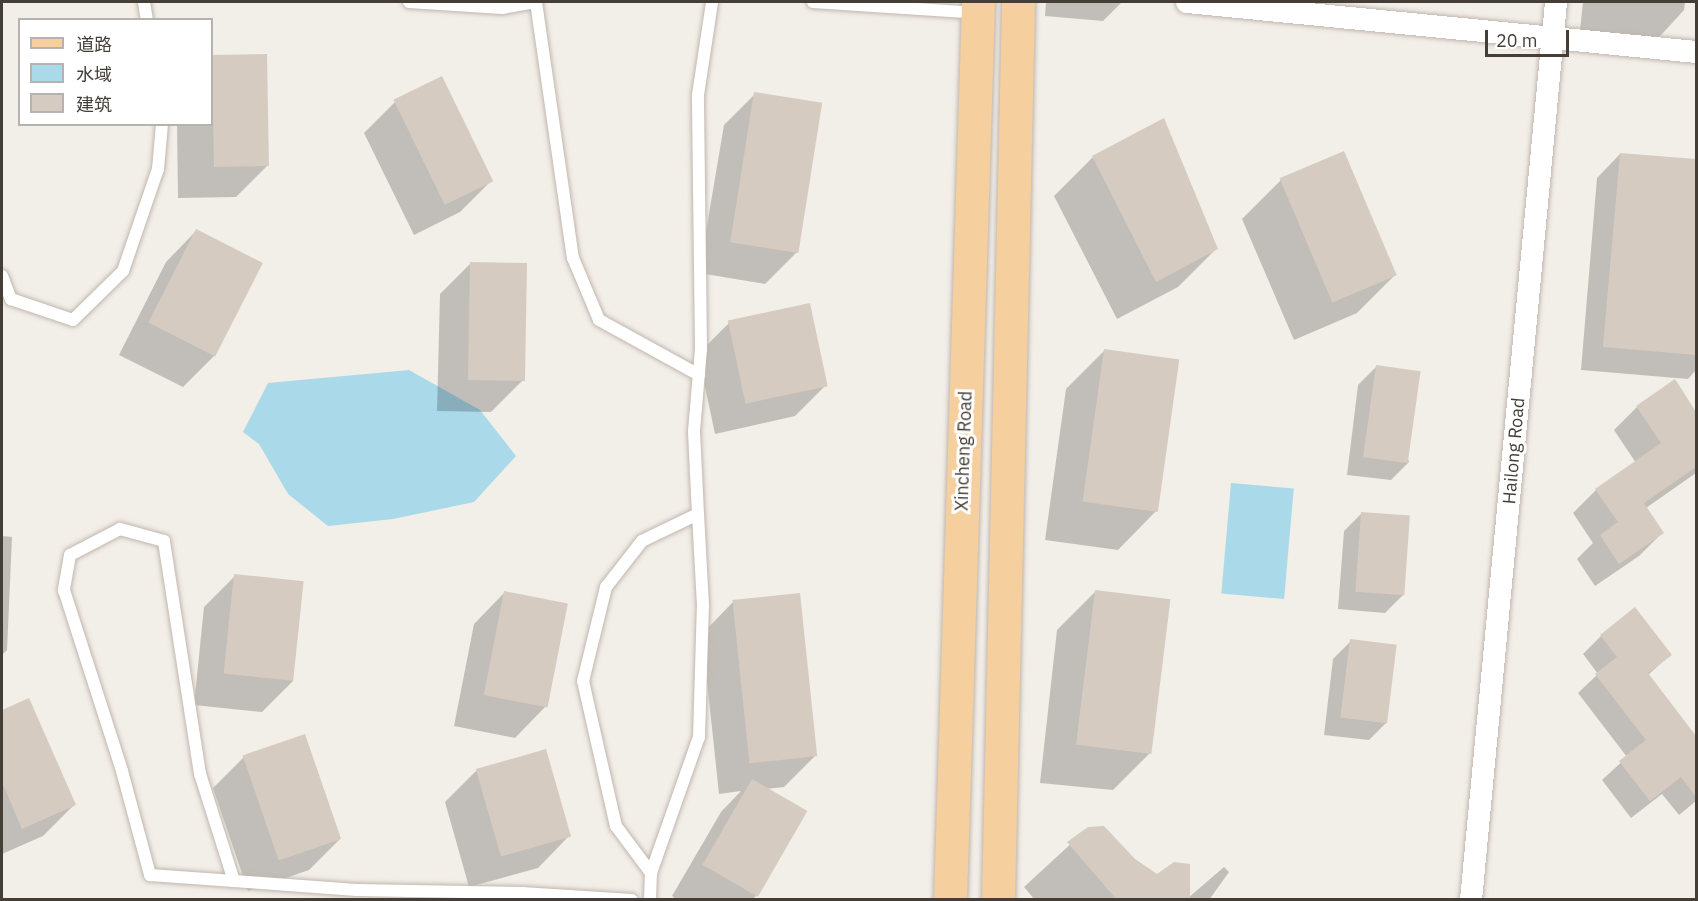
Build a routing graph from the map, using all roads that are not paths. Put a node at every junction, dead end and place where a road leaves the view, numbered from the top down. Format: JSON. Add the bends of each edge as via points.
{"nodes":[{"id":1,"x":144,"y":2,"type":"edge"},
{"id":2,"x":409,"y":2,"type":"edge"},
{"id":3,"x":536,"y":2,"type":"edge"},
{"id":4,"x":712,"y":2,"type":"edge"},
{"id":5,"x":813,"y":2,"type":"edge"},
{"id":6,"x":1018,"y":2,"type":"edge"},
{"id":7,"x":1187,"y":2,"type":"edge"},
{"id":8,"x":1556,"y":2,"type":"edge"},
{"id":9,"x":978,"y":7,"type":"edge"},
{"id":10,"x":147,"y":18,"type":"edge"},
{"id":11,"x":1553,"y":38,"type":"junction"},
{"id":12,"x":1696,"y":52,"type":"edge"},
{"id":13,"x":162,"y":126,"type":"edge"},
{"id":14,"x":2,"y":276,"type":"edge"},
{"id":15,"x":699,"y":375,"type":"junction"},
{"id":16,"x":698,"y":514,"type":"junction"},
{"id":17,"x":651,"y":873,"type":"junction"},
{"id":18,"x":234,"y":881,"type":"junction"},
{"id":19,"x":632,"y":900,"type":"edge"},
{"id":20,"x":650,"y":900,"type":"edge"},
{"id":21,"x":950,"y":900,"type":"edge"},
{"id":22,"x":998,"y":900,"type":"edge"},
{"id":23,"x":1471,"y":900,"type":"edge"}],
"edges":[{"from":1,"to":10,"type":"lane"},
{"from":2,"to":3,"type":"lane","via":[[502,9]]},
{"from":3,"to":15,"type":"lane","via":[[573,258],[598,320]]},
{"from":4,"to":15,"type":"lane","via":[[698,95]]},
{"from":5,"to":9,"type":"lane"},
{"from":6,"to":22,"type":"main road"},
{"from":7,"to":11,"type":"street"},
{"from":8,"to":11,"type":"street","name":"Hailong Road"},
{"from":9,"to":21,"type":"main road","name":"Xincheng Road"},
{"from":11,"to":12,"type":"street"},
{"from":11,"to":23,"type":"street","name":"Hailong Road"},
{"from":13,"to":14,"type":"lane","via":[[158,169],[123,271],[73,320],[11,299]]},
{"from":15,"to":16,"type":"lane","via":[[694,431]]},
{"from":16,"to":17,"type":"lane","via":[[703,606],[699,737]]},
{"from":16,"to":17,"type":"lane","via":[[642,541],[606,587],[583,681],[616,826]]},
{"from":17,"to":20,"type":"lane"},
{"from":18,"to":18,"type":"lane","via":[[150,875],[122,771],[64,590],[70,555],[120,529],[164,541],[200,774]]},
{"from":18,"to":19,"type":"lane"}]}
